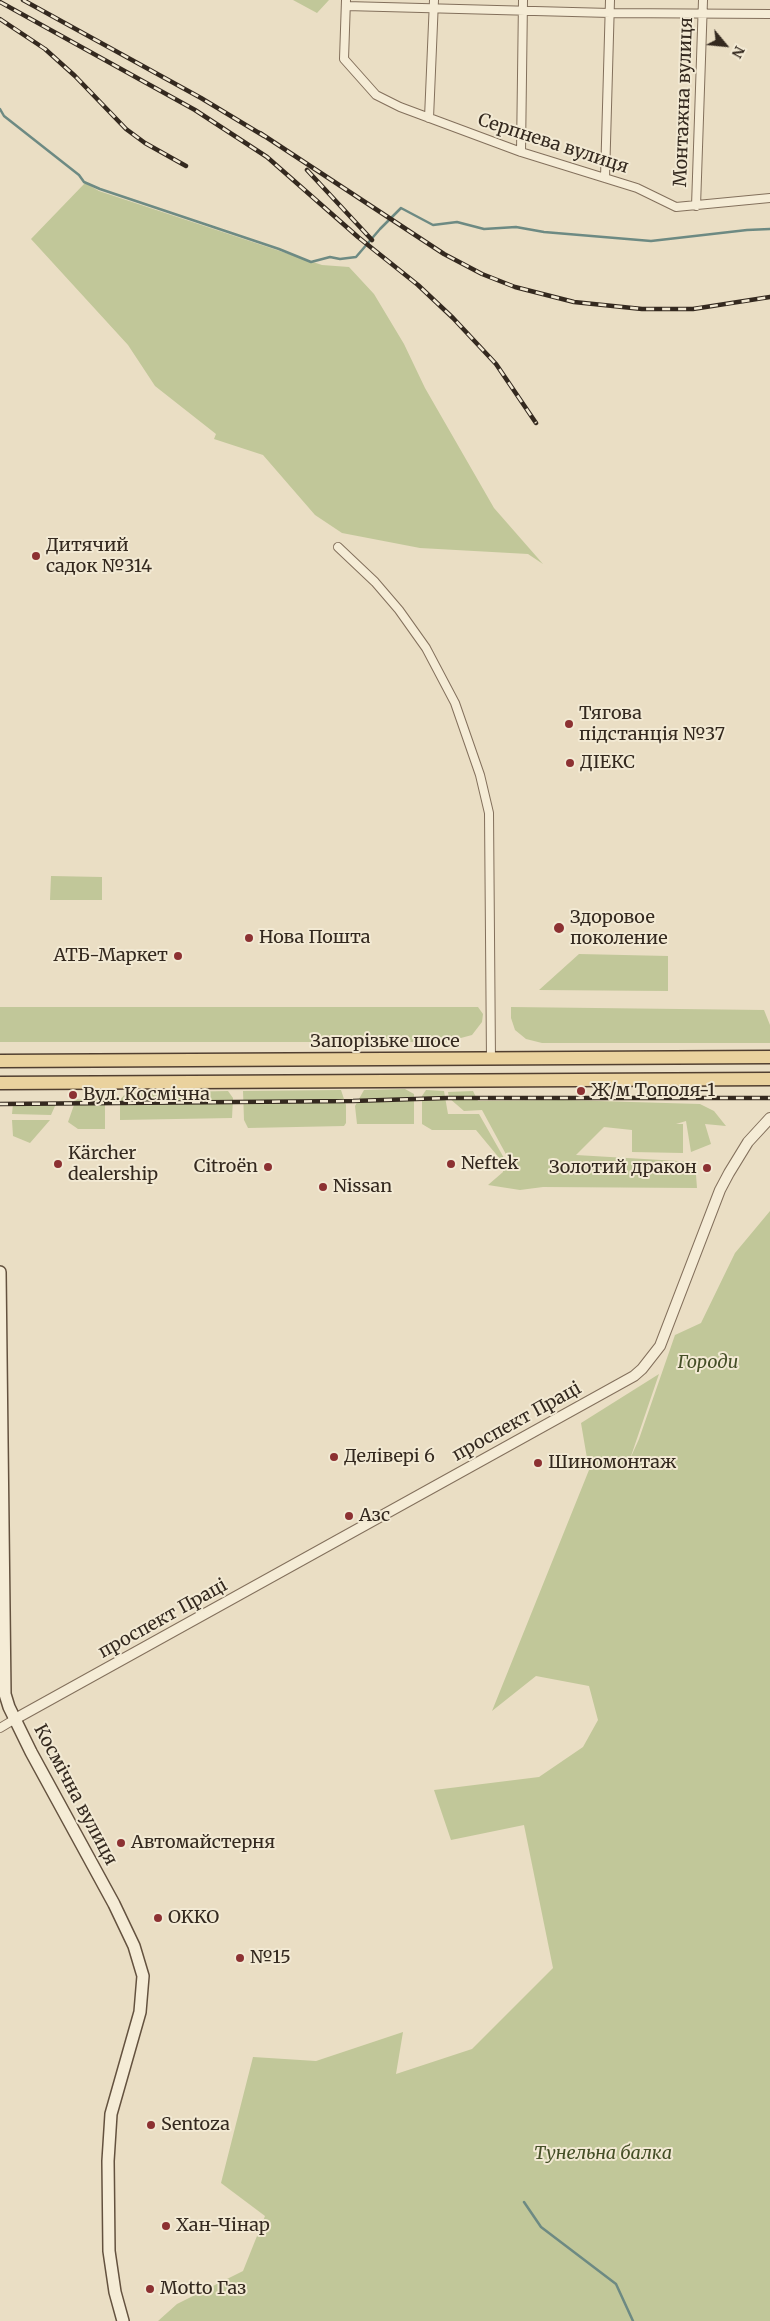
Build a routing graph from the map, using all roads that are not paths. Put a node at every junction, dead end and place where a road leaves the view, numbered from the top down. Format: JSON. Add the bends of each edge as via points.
{"nodes":[{"id":1,"x":434,"y":0,"type":"edge"},
{"id":2,"x":523,"y":0,"type":"edge"},
{"id":3,"x":610,"y":0,"type":"edge"},
{"id":4,"x":703,"y":0,"type":"edge"},
{"id":5,"x":346,"y":3,"type":"edge"},
{"id":6,"x":434,"y":10,"type":"junction"},
{"id":7,"x":522,"y":11,"type":"junction"},
{"id":8,"x":610,"y":13,"type":"junction"},
{"id":9,"x":703,"y":14,"type":"junction"},
{"id":10,"x":770,"y":14,"type":"edge"},
{"id":11,"x":429,"y":118,"type":"junction"},
{"id":12,"x":521,"y":152,"type":"junction"},
{"id":13,"x":605,"y":178,"type":"junction"},
{"id":14,"x":770,"y":198,"type":"edge"},
{"id":15,"x":696,"y":206,"type":"junction"},
{"id":16,"x":338,"y":547,"type":"dead end"},
{"id":17,"x":770,"y":1057,"type":"edge"},
{"id":18,"x":491,"y":1060,"type":"junction"},
{"id":19,"x":0,"y":1061,"type":"edge"},
{"id":20,"x":770,"y":1079,"type":"edge"},
{"id":21,"x":491,"y":1080,"type":"junction"},
{"id":22,"x":0,"y":1083,"type":"edge"},
{"id":23,"x":770,"y":1118,"type":"edge"},
{"id":24,"x":0,"y":1272,"type":"edge"},
{"id":25,"x":15,"y":1719,"type":"junction"},
{"id":26,"x":0,"y":1728,"type":"edge"},
{"id":27,"x":123,"y":2321,"type":"edge"}],
"edges":[{"from":1,"to":6,"type":"street"},
{"from":2,"to":7,"type":"street"},
{"from":3,"to":8,"type":"street"},
{"from":4,"to":9,"type":"street","name":"Монтажна вулиця"},
{"from":5,"to":6,"type":"street"},
{"from":5,"to":11,"type":"street","name":"Серпнева вулиця","via":[[344,59],[376,95]]},
{"from":6,"to":7,"type":"street"},
{"from":6,"to":11,"type":"street"},
{"from":7,"to":8,"type":"street"},
{"from":7,"to":12,"type":"street"},
{"from":8,"to":9,"type":"street"},
{"from":8,"to":13,"type":"street"},
{"from":9,"to":10,"type":"street"},
{"from":9,"to":15,"type":"street","name":"Монтажна вулиця"},
{"from":11,"to":12,"type":"street","name":"Серпнева вулиця"},
{"from":12,"to":13,"type":"street","name":"Серпнева вулиця"},
{"from":13,"to":15,"type":"street","name":"Серпнева вулиця","via":[[676,206]]},
{"from":14,"to":15,"type":"street","name":"Серпнева вулиця"},
{"from":16,"to":18,"type":"street","via":[[375,582],[426,648],[455,703],[476,759],[489,813]]},
{"from":17,"to":18,"type":"main road","name":"Запорізьке шосе"},
{"from":18,"to":19,"type":"main road","name":"Запорізьке шосе"},
{"from":18,"to":21,"type":"main road"},
{"from":20,"to":21,"type":"main road"},
{"from":21,"to":22,"type":"main road"},
{"from":23,"to":25,"type":"street","name":"проспект Праці","via":[[748,1142],[720,1190],[669,1326],[660,1346],[642,1369],[625,1382]]},
{"from":24,"to":25,"type":"main road","name":"Космічна вулиця","via":[[4,1682],[7,1702]]},
{"from":25,"to":26,"type":"street","name":"проспект Праці"},
{"from":25,"to":27,"type":"main road","name":"Космічна вулиця","via":[[114,1904],[134,1946],[143,1976],[140,2012],[111,2114],[108,2161],[109,2251]]}]}
